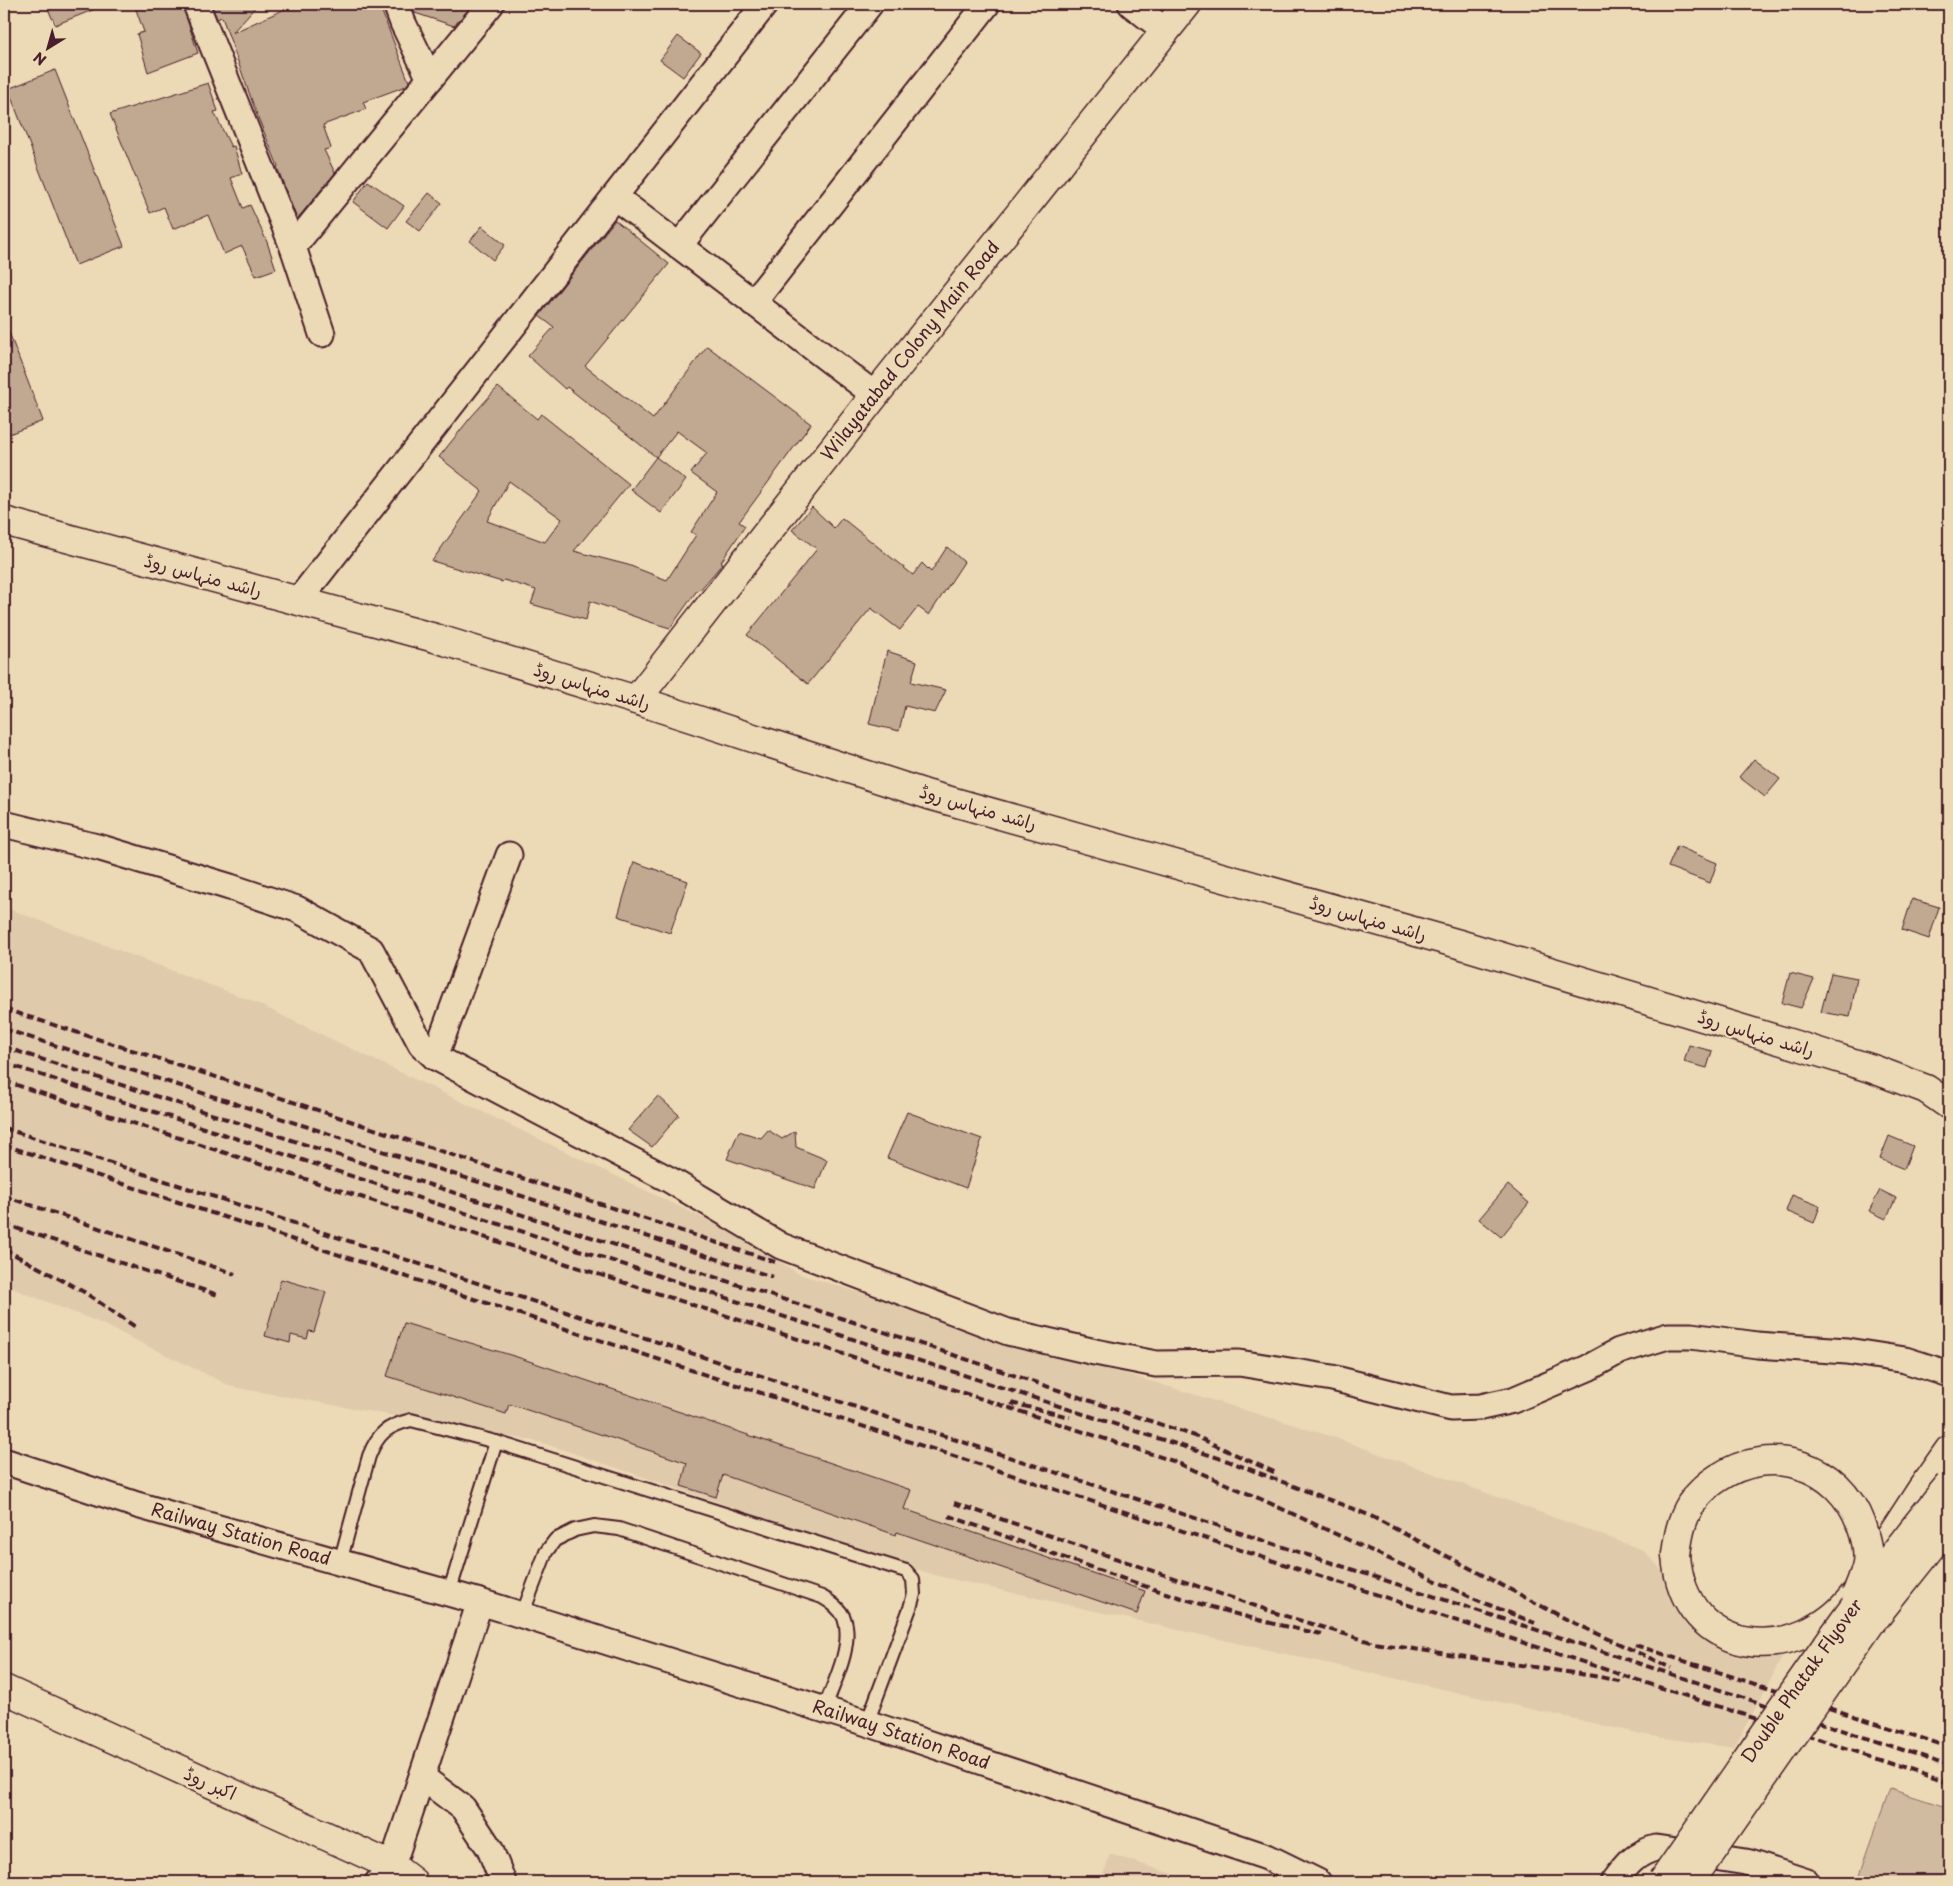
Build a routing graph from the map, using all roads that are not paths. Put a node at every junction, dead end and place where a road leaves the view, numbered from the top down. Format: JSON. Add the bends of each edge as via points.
{"nodes":[{"id":1,"x":196,"y":4,"type":"edge"},
{"id":2,"x":396,"y":4,"type":"edge"},
{"id":3,"x":491,"y":4,"type":"edge"},
{"id":4,"x":765,"y":4,"type":"edge"},
{"id":5,"x":870,"y":4,"type":"edge"},
{"id":6,"x":987,"y":4,"type":"edge"},
{"id":7,"x":1131,"y":4,"type":"edge"},
{"id":8,"x":1187,"y":4,"type":"edge"},
{"id":9,"x":1166,"y":31,"type":"junction"},
{"id":10,"x":430,"y":79,"type":"junction"},
{"id":11,"x":615,"y":196,"type":"junction"},
{"id":12,"x":679,"y":246,"type":"junction"},
{"id":13,"x":293,"y":247,"type":"junction"},
{"id":14,"x":753,"y":303,"type":"junction"},
{"id":15,"x":322,"y":334,"type":"dead end"},
{"id":16,"x":875,"y":395,"type":"junction"},
{"id":17,"x":4,"y":520,"type":"edge"},
{"id":18,"x":298,"y":601,"type":"junction"},
{"id":19,"x":636,"y":700,"type":"junction"},
{"id":20,"x":4,"y":824,"type":"edge"},
{"id":21,"x":510,"y":855,"type":"dead end"},
{"id":22,"x":436,"y":1057,"type":"junction"},
{"id":23,"x":1949,"y":1105,"type":"edge"},
{"id":24,"x":1949,"y":1374,"type":"edge"},
{"id":25,"x":496,"y":1442,"type":"junction"},
{"id":26,"x":1949,"y":1450,"type":"edge"},
{"id":27,"x":4,"y":1461,"type":"edge"},
{"id":28,"x":1949,"y":1485,"type":"edge"},
{"id":29,"x":1949,"y":1524,"type":"edge"},
{"id":30,"x":340,"y":1562,"type":"junction"},
{"id":31,"x":449,"y":1593,"type":"junction"},
{"id":32,"x":480,"y":1602,"type":"junction"},
{"id":33,"x":522,"y":1615,"type":"junction"},
{"id":34,"x":1848,"y":1615,"type":"junction"},
{"id":35,"x":4,"y":1689,"type":"edge"},
{"id":36,"x":824,"y":1709,"type":"junction"},
{"id":37,"x":867,"y":1723,"type":"junction"},
{"id":38,"x":422,"y":1777,"type":"junction"},
{"id":39,"x":394,"y":1877,"type":"edge"},
{"id":40,"x":502,"y":1882,"type":"edge"},
{"id":41,"x":1318,"y":1882,"type":"edge"},
{"id":42,"x":1614,"y":1882,"type":"edge"},
{"id":43,"x":1662,"y":1882,"type":"edge"},
{"id":44,"x":1690,"y":1882,"type":"edge"},
{"id":45,"x":1807,"y":1882,"type":"edge"}],
"edges":[{"from":1,"to":13,"type":"street"},
{"from":2,"to":10,"type":"street"},
{"from":3,"to":10,"type":"street"},
{"from":4,"to":11,"type":"street"},
{"from":5,"to":12,"type":"street"},
{"from":6,"to":14,"type":"street"},
{"from":7,"to":9,"type":"street"},
{"from":8,"to":9,"type":"main road","name":"Wilayatabad Colony Main Road"},
{"from":9,"to":16,"type":"main road","name":"Wilayatabad Colony Main Road"},
{"from":10,"to":13,"type":"street"},
{"from":11,"to":12,"type":"street"},
{"from":11,"to":18,"type":"street"},
{"from":12,"to":14,"type":"street"},
{"from":13,"to":15,"type":"street"},
{"from":14,"to":16,"type":"street"},
{"from":16,"to":19,"type":"main road","name":"Wilayatabad Colony Main Road"},
{"from":17,"to":18,"type":"main road","name":"راشد منہاس روڈ"},
{"from":18,"to":19,"type":"main road","name":"راشد منہاس روڈ","via":[[435,638]]},
{"from":19,"to":23,"type":"main road","name":"راشد منہاس روڈ","via":[[929,794],[1450,942],[1799,1046],[1926,1089]]},
{"from":20,"to":22,"type":"street","via":[[101,848],[297,909],[370,950],[421,1044]]},
{"from":21,"to":22,"type":"street"},
{"from":22,"to":24,"type":"street","via":[[670,1180],[781,1246],[1008,1332],[1095,1352],[1156,1364],[1239,1363],[1332,1378],[1451,1408],[1481,1407],[1512,1400],[1588,1368],[1619,1351],[1668,1336],[1847,1351],[1905,1360]]},
{"from":25,"to":30,"type":"lane","via":[[411,1420],[384,1430],[369,1456]]},
{"from":25,"to":31,"type":"lane"},
{"from":25,"to":37,"type":"lane","via":[[906,1571],[913,1579],[914,1594]]},
{"from":26,"to":34,"type":"main road","bridge":true,"via":[[1921,1490],[1852,1597],[1836,1616],[1781,1642],[1757,1643],[1729,1637],[1695,1611],[1687,1599],[1678,1571],[1676,1555],[1683,1519],[1699,1493],[1715,1480],[1728,1471],[1758,1461],[1801,1465],[1823,1475],[1845,1495],[1864,1532],[1867,1561]]},
{"from":27,"to":30,"type":"street","name":"Railway Station Road","via":[[137,1505]]},
{"from":28,"to":34,"type":"main road","name":"Double Phatak Flyover","bridge":true},
{"from":29,"to":44,"type":"main road","name":"Double Phatak Flyover","bridge":true,"via":[[1872,1621]]},
{"from":30,"to":31,"type":"street","name":"Railway Station Road"},
{"from":31,"to":32,"type":"street","name":"Railway Station Road"},
{"from":32,"to":33,"type":"street","name":"Railway Station Road"},
{"from":32,"to":38,"type":"street"},
{"from":33,"to":36,"type":"street","name":"Railway Station Road"},
{"from":33,"to":36,"type":"lane","via":[[546,1552],[555,1540],[575,1530],[594,1526],[619,1529],[822,1597],[836,1606],[844,1618],[847,1634],[841,1664]]},
{"from":34,"to":43,"type":"main road","name":"Double Phatak Flyover","bridge":true},
{"from":35,"to":39,"type":"main road","name":"اکبر روڈ"},
{"from":36,"to":37,"type":"street","name":"Railway Station Road"},
{"from":37,"to":41,"type":"street","name":"Railway Station Road","via":[[1266,1857]]},
{"from":38,"to":39,"type":"street"},
{"from":38,"to":40,"type":"street","via":[[463,1808],[490,1849]]},
{"from":42,"to":45,"type":"street","via":[[1632,1860],[1644,1851],[1656,1848],[1746,1862]]}]}
